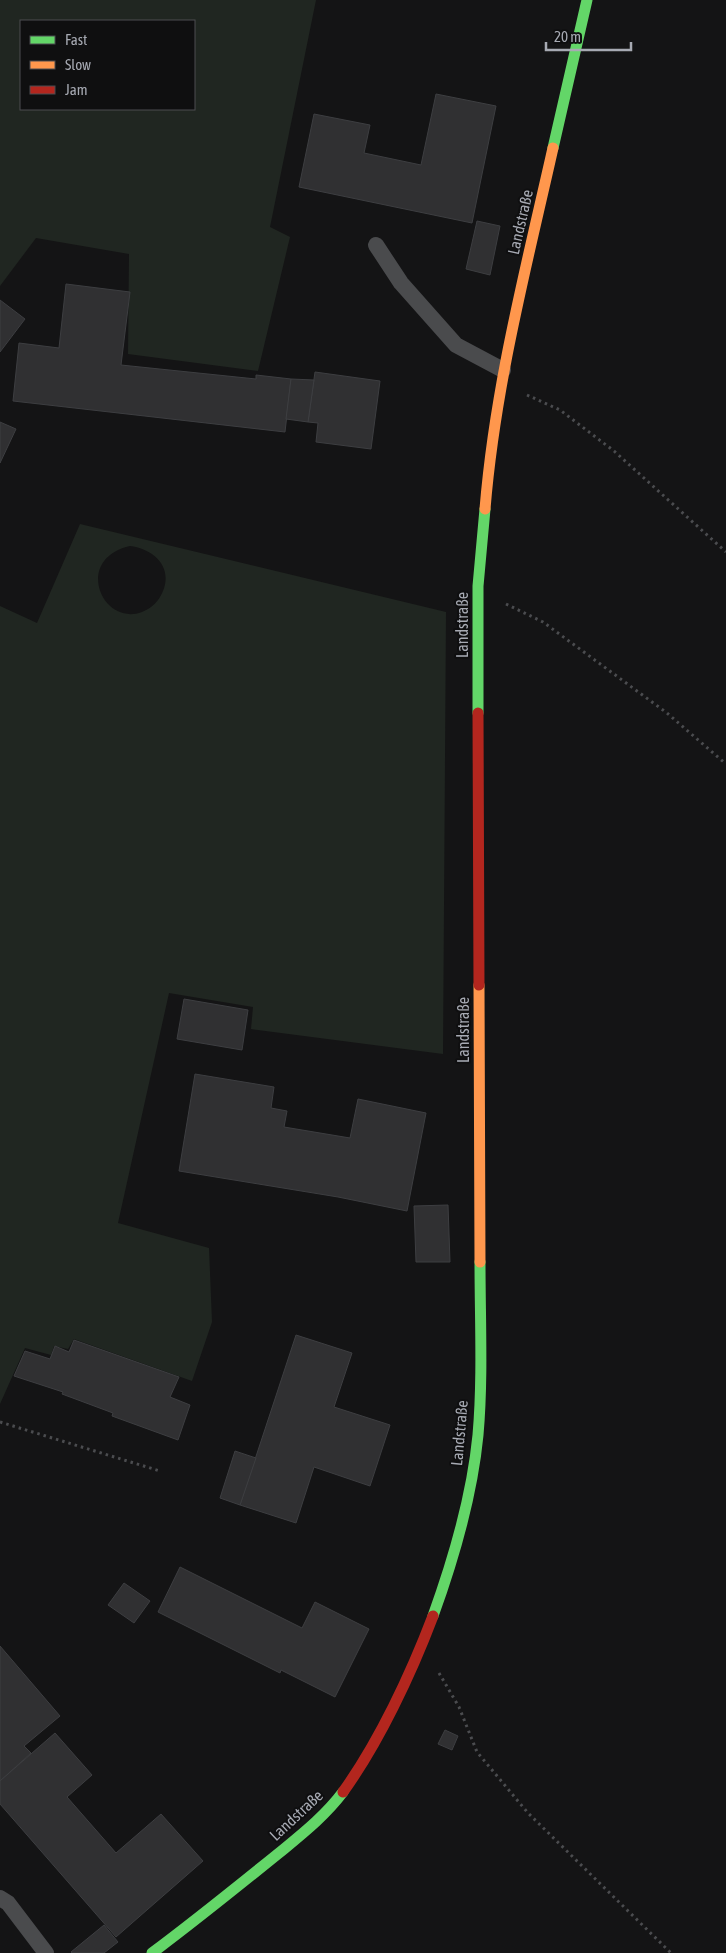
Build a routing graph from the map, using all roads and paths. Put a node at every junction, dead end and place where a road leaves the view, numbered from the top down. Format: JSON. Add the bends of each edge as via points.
{"nodes":[{"id":1,"x":587,"y":0,"type":"edge"},
{"id":2,"x":376,"y":245,"type":"dead end"},
{"id":3,"x":502,"y":378,"type":"junction"},
{"id":4,"x":726,"y":552,"type":"edge"},
{"id":5,"x":478,"y":586,"type":"junction"},
{"id":6,"x":726,"y":764,"type":"edge"},
{"id":7,"x":0,"y":1422,"type":"edge"},
{"id":8,"x":160,"y":1471,"type":"dead end"},
{"id":9,"x":422,"y":1644,"type":"junction"},
{"id":10,"x":0,"y":1898,"type":"edge"},
{"id":11,"x":46,"y":1953,"type":"edge"},
{"id":12,"x":152,"y":1953,"type":"edge"},
{"id":13,"x":671,"y":1953,"type":"edge"}],
"edges":[{"from":1,"to":3,"type":"main road","name":"Landstraße"},
{"from":2,"to":3,"type":"lane","via":[[400,283],[456,345]]},
{"from":3,"to":4,"type":"path","via":[[560,410],[614,451]]},
{"from":3,"to":5,"type":"main road","name":"Landstraße","via":[[489,460]]},
{"from":5,"to":6,"type":"path","via":[[498,600],[543,622],[667,712]]},
{"from":5,"to":9,"type":"main road","name":"Landstraße","via":[[480,1354],[476,1447],[463,1519],[441,1597]]},
{"from":7,"to":8,"type":"path"},
{"from":9,"to":12,"type":"main road","name":"Landstraße","via":[[368,1752],[337,1800],[227,1897]]},
{"from":9,"to":13,"type":"path","via":[[460,1707],[477,1752],[528,1813]]},
{"from":10,"to":11,"type":"lane","via":[[8,1903]]}]}
